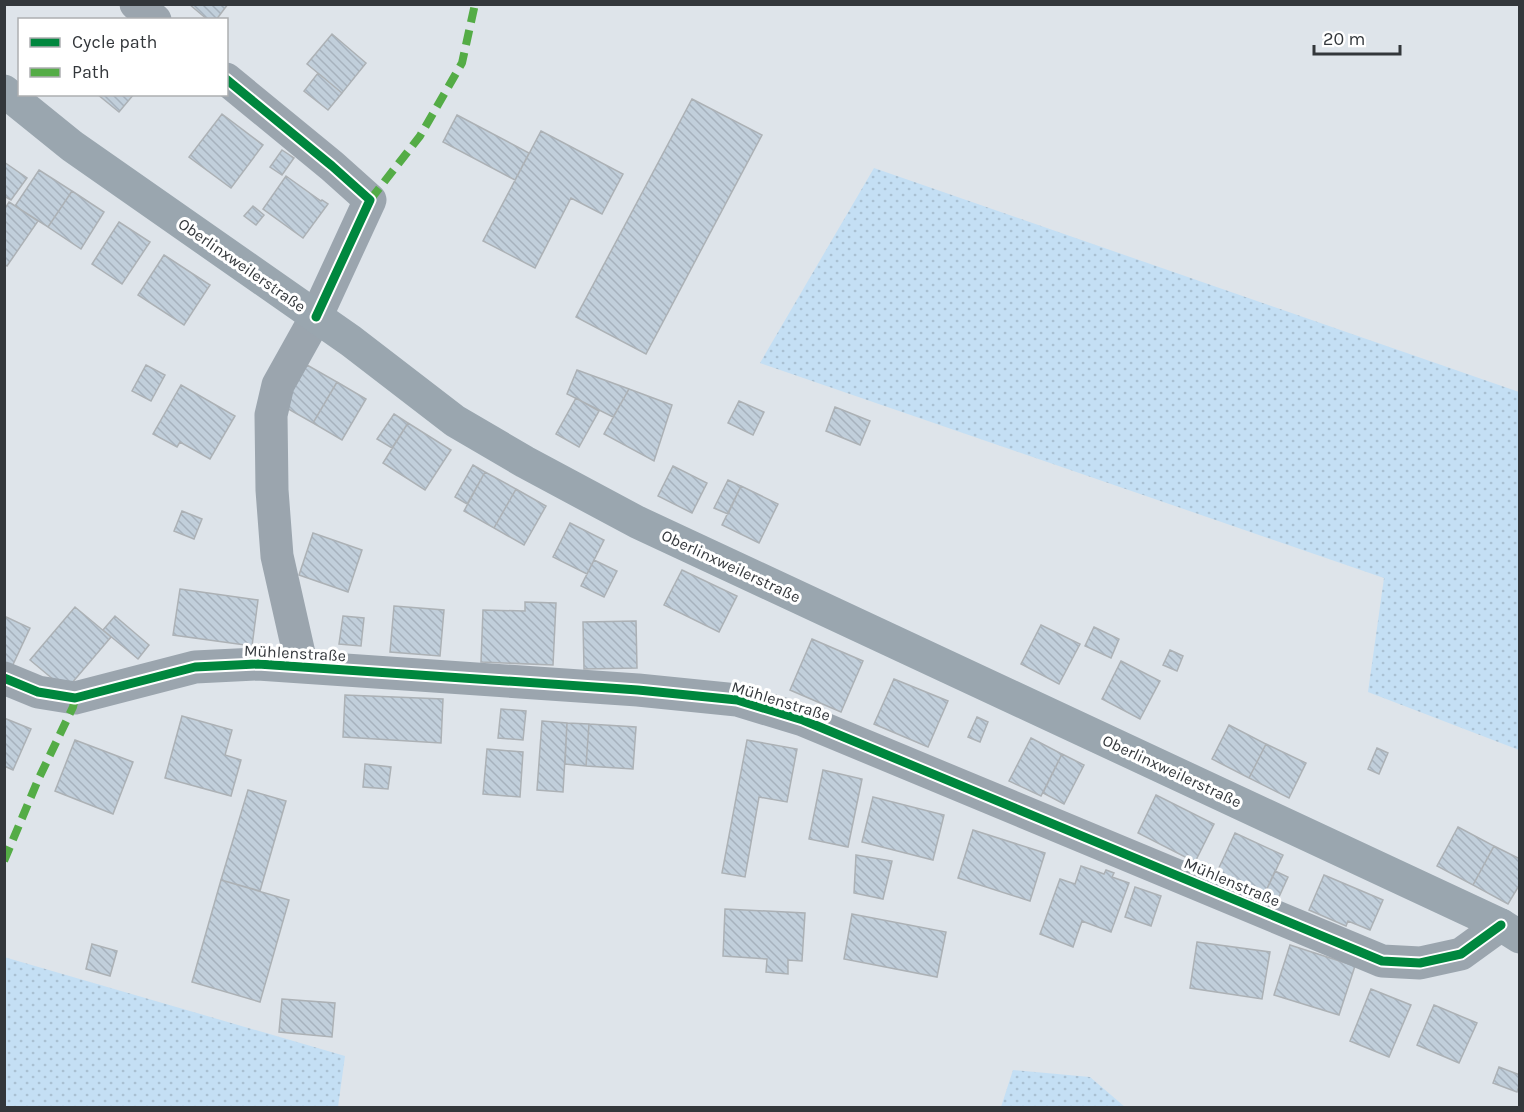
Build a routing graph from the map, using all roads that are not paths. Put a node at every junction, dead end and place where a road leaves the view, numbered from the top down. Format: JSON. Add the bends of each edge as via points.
{"nodes":[{"id":1,"x":136,"y":4,"type":"edge"},
{"id":2,"x":153,"y":18,"type":"edge"},
{"id":3,"x":228,"y":81,"type":"edge"},
{"id":4,"x":4,"y":90,"type":"edge"},
{"id":5,"x":316,"y":317,"type":"junction"},
{"id":6,"x":302,"y":667,"type":"junction"},
{"id":7,"x":4,"y":678,"type":"edge"},
{"id":8,"x":1510,"y":931,"type":"edge"}],
"edges":[{"from":1,"to":2,"type":"street"},
{"from":3,"to":5,"type":"street","name":"Mühlenstraße","via":[[370,200]]},
{"from":4,"to":5,"type":"main road","name":"Oberlinxweilerstraße","via":[[72,146]]},
{"from":5,"to":6,"type":"street","name":"Mühlenstraße","via":[[278,385],[272,415],[277,556]]},
{"from":5,"to":8,"type":"main road","name":"Oberlinxweilerstraße","via":[[455,421],[637,522]]},
{"from":6,"to":7,"type":"street","name":"Mühlenstraße","via":[[195,667],[75,698],[38,692]]},
{"from":6,"to":8,"type":"street","name":"Mühlenstraße","via":[[737,700],[803,720],[1382,961],[1420,963],[1461,954]]}]}
